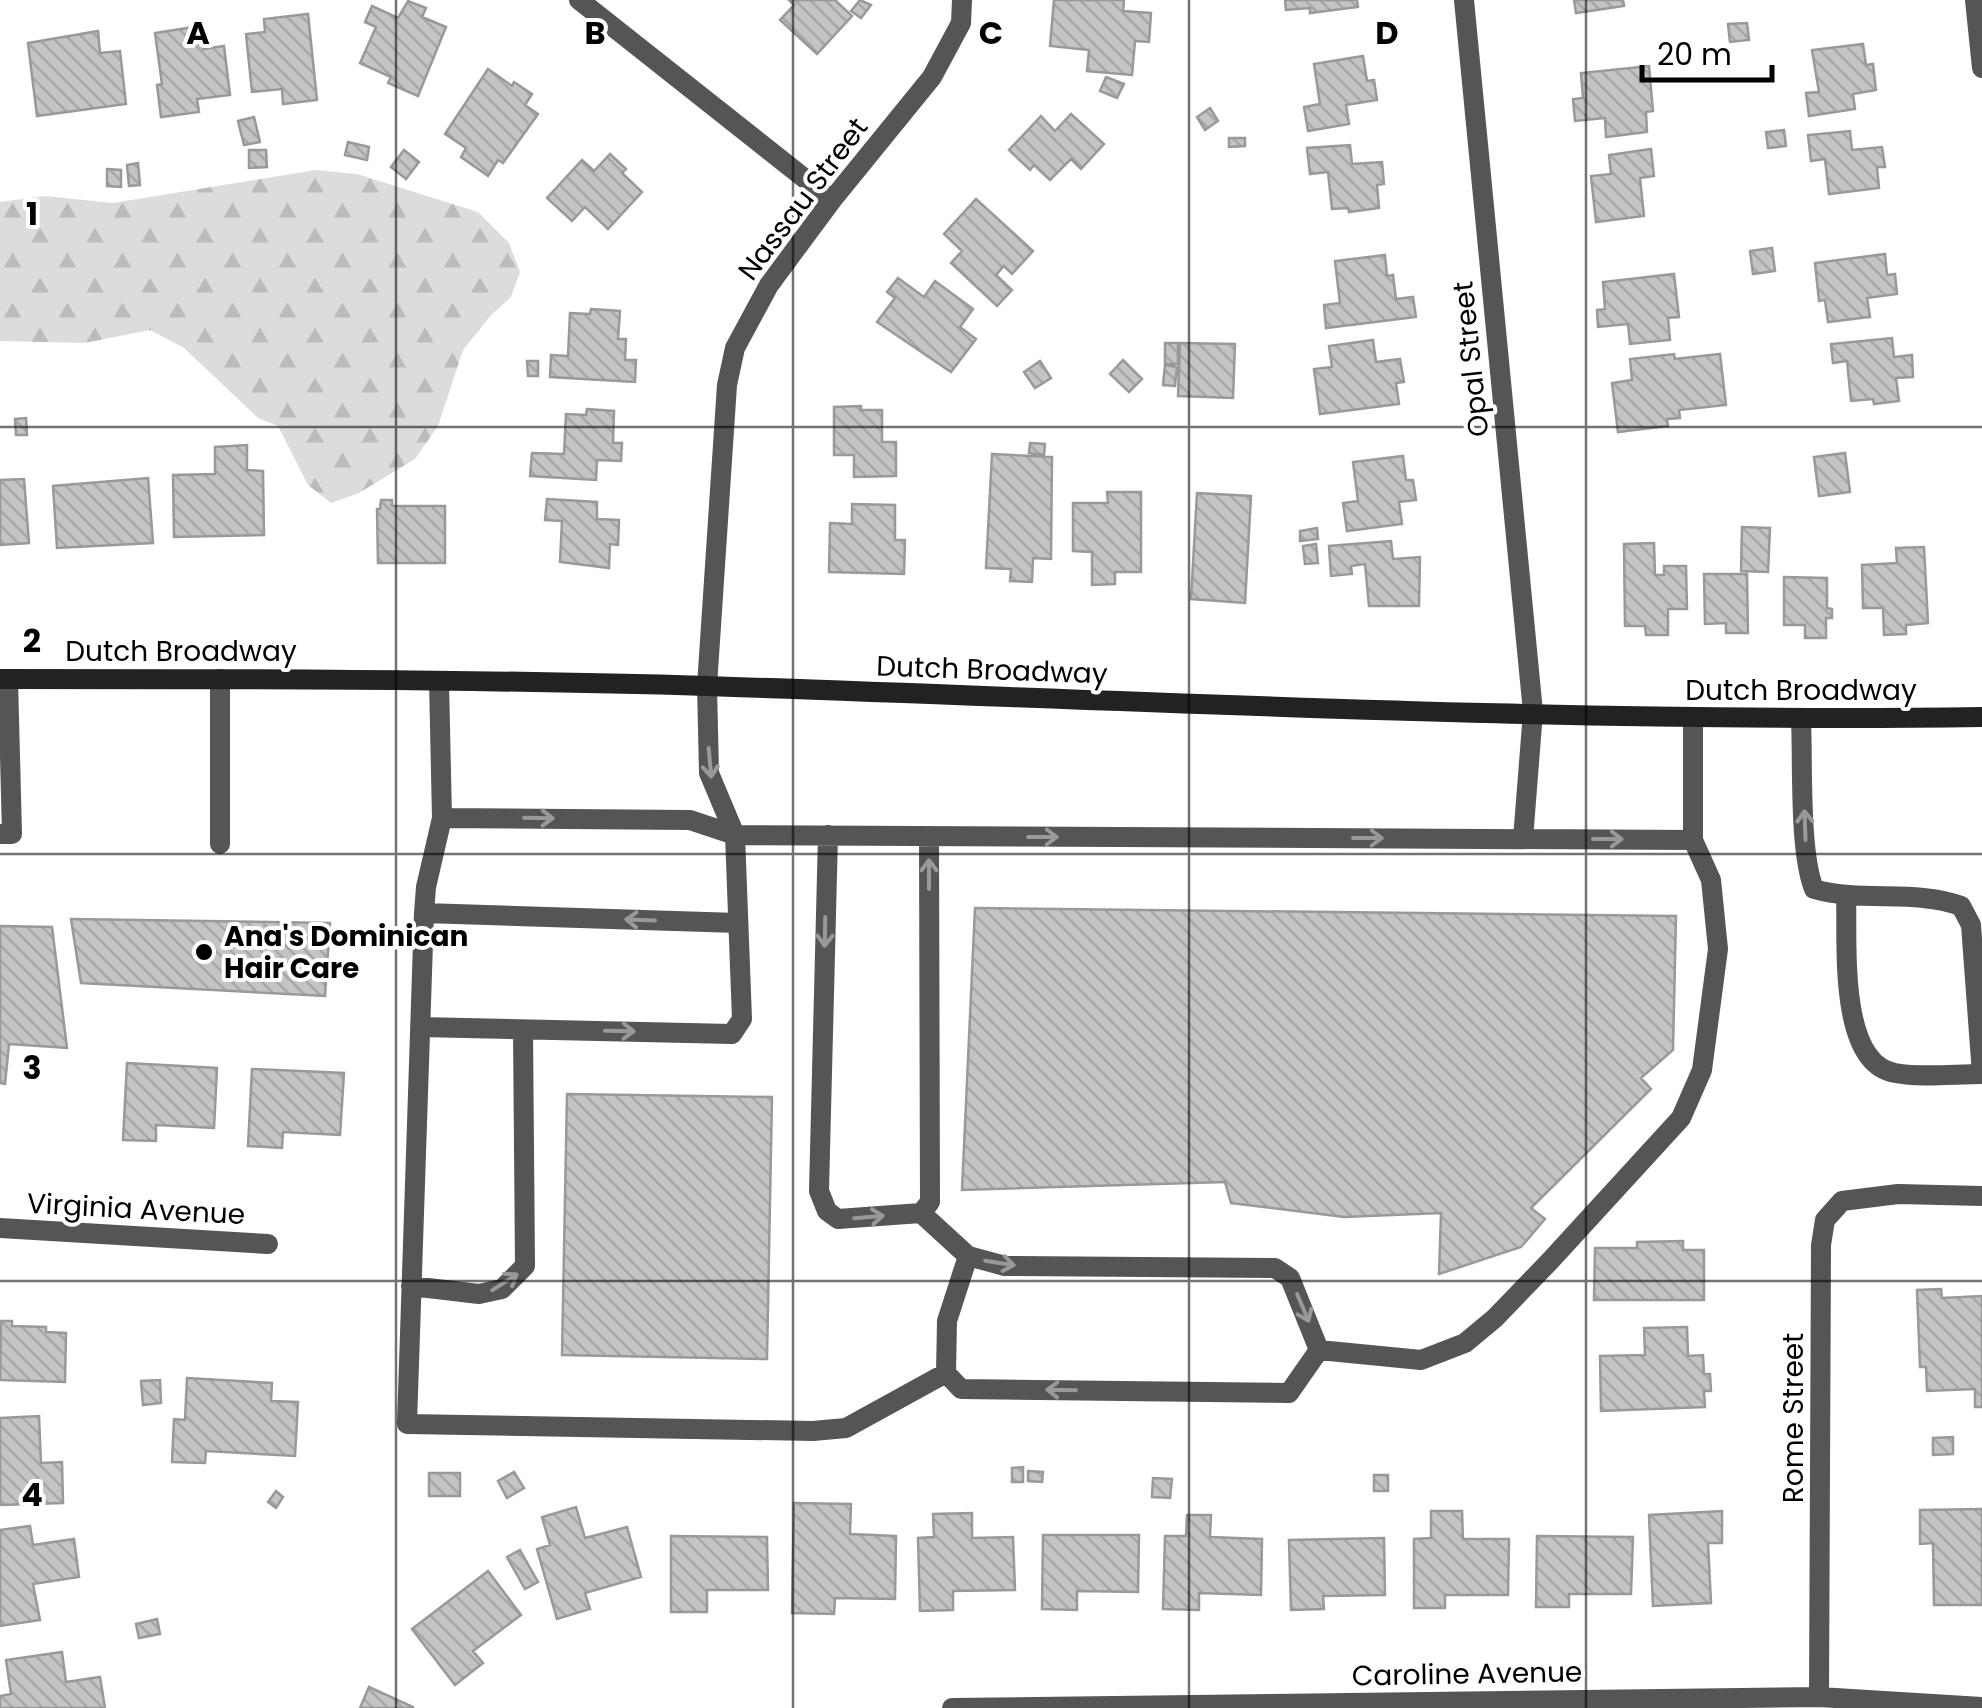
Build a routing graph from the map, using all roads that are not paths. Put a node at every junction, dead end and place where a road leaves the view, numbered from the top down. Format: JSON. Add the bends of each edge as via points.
{"nodes":[{"id":1,"x":579,"y":0,"type":"edge"},
{"id":2,"x":962,"y":0,"type":"edge"},
{"id":3,"x":1464,"y":0,"type":"edge"},
{"id":4,"x":1975,"y":0,"type":"edge"},
{"id":5,"x":1982,"y":68,"type":"edge"},
{"id":6,"x":832,"y":200,"type":"junction"},
{"id":7,"x":4,"y":679,"type":"edge"},
{"id":8,"x":220,"y":679,"type":"junction"},
{"id":9,"x":439,"y":681,"type":"junction"},
{"id":10,"x":707,"y":686,"type":"junction"},
{"id":11,"x":1533,"y":712,"type":"junction"},
{"id":12,"x":1982,"y":717,"type":"edge"},
{"id":13,"x":1693,"y":718,"type":"junction"},
{"id":14,"x":1801,"y":720,"type":"junction"},
{"id":15,"x":442,"y":818,"type":"junction"},
{"id":16,"x":0,"y":834,"type":"edge"},
{"id":17,"x":735,"y":835,"type":"junction"},
{"id":18,"x":828,"y":835,"type":"junction"},
{"id":19,"x":929,"y":836,"type":"junction"},
{"id":20,"x":1523,"y":839,"type":"junction"},
{"id":21,"x":1693,"y":840,"type":"junction"},
{"id":22,"x":220,"y":844,"type":"dead end"},
{"id":23,"x":1846,"y":896,"type":"junction"},
{"id":24,"x":424,"y":913,"type":"junction"},
{"id":25,"x":738,"y":923,"type":"junction"},
{"id":26,"x":420,"y":1028,"type":"junction"},
{"id":27,"x":522,"y":1030,"type":"junction"},
{"id":28,"x":1982,"y":1074,"type":"edge"},
{"id":29,"x":1982,"y":1196,"type":"edge"},
{"id":30,"x":921,"y":1213,"type":"junction"},
{"id":31,"x":0,"y":1228,"type":"edge"},
{"id":32,"x":268,"y":1244,"type":"dead end"},
{"id":33,"x":968,"y":1256,"type":"junction"},
{"id":34,"x":412,"y":1286,"type":"junction"},
{"id":35,"x":1318,"y":1350,"type":"junction"},
{"id":36,"x":946,"y":1373,"type":"junction"},
{"id":37,"x":1819,"y":1697,"type":"junction"},
{"id":38,"x":952,"y":1708,"type":"edge"},
{"id":39,"x":976,"y":1708,"type":"edge"},
{"id":40,"x":1980,"y":1708,"type":"edge"}],
"edges":[{"from":1,"to":6,"type":"street"},
{"from":2,"to":6,"type":"street","name":"Nassau Street","via":[[961,24],[932,77]]},
{"from":3,"to":11,"type":"street","name":"Opal Street"},
{"from":4,"to":5,"type":"street"},
{"from":6,"to":10,"type":"street","name":"Nassau Street","via":[[769,285],[736,348],[727,385]]},
{"from":7,"to":8,"type":"main road","name":"Dutch Broadway"},
{"from":7,"to":16,"type":"street","via":[[12,834]]},
{"from":8,"to":9,"type":"main road","name":"Dutch Broadway"},
{"from":8,"to":22,"type":"street"},
{"from":9,"to":10,"type":"main road","name":"Dutch Broadway"},
{"from":9,"to":15,"type":"street"},
{"from":10,"to":11,"type":"main road","name":"Dutch Broadway"},
{"from":10,"to":17,"type":"street","name":"Nassau Street","one_way":true,"via":[[710,774]]},
{"from":11,"to":13,"type":"main road","name":"Dutch Broadway"},
{"from":11,"to":20,"type":"street","name":"Opal Street"},
{"from":12,"to":14,"type":"main road","name":"Dutch Broadway"},
{"from":13,"to":14,"type":"main road","name":"Dutch Broadway"},
{"from":13,"to":21,"type":"street"},
{"from":23,"to":14,"type":"street","one_way":true,"via":[[1814,889],[1809,876]]},
{"from":15,"to":17,"type":"street","one_way":true,"via":[[690,820]]},
{"from":15,"to":24,"type":"street"},
{"from":17,"to":18,"type":"street"},
{"from":17,"to":25,"type":"street"},
{"from":18,"to":19,"type":"street"},
{"from":18,"to":30,"type":"street","one_way":true,"via":[[819,1191],[838,1220]]},
{"from":19,"to":20,"type":"street","one_way":true},
{"from":30,"to":19,"type":"street","one_way":true,"via":[[930,1202]]},
{"from":20,"to":21,"type":"street","one_way":true},
{"from":21,"to":35,"type":"street","via":[[1711,880],[1718,949],[1702,1070],[1682,1118],[1465,1343],[1421,1360]]},
{"from":23,"to":28,"type":"street","via":[[1852,1024],[1872,1061],[1892,1073]]},
{"from":23,"to":28,"type":"street","via":[[1939,898],[1962,906],[1970,925]]},
{"from":25,"to":24,"type":"street","one_way":true},
{"from":24,"to":26,"type":"street"},
{"from":27,"to":25,"type":"street","one_way":true,"via":[[732,1034],[742,1018]]},
{"from":26,"to":27,"type":"street"},
{"from":26,"to":34,"type":"street"},
{"from":34,"to":27,"type":"street","one_way":true,"via":[[479,1294],[502,1289],[525,1266]]},
{"from":29,"to":37,"type":"street","name":"Rome Street","via":[[1842,1201],[1825,1220]]},
{"from":30,"to":33,"type":"street"},
{"from":31,"to":32,"type":"street","name":"Virginia Avenue"},
{"from":33,"to":35,"type":"street","one_way":true,"via":[[1005,1266],[1274,1268],[1290,1278]]},
{"from":33,"to":36,"type":"street","via":[[947,1321]]},
{"from":34,"to":36,"type":"street","via":[[407,1424],[846,1428]]},
{"from":35,"to":36,"type":"street","one_way":true,"via":[[1289,1393],[962,1389]]},
{"from":37,"to":39,"type":"street","name":"Caroline Avenue"},
{"from":37,"to":40,"type":"street","name":"Caroline Avenue"},
{"from":38,"to":39,"type":"street","name":"Caroline Avenue"}]}
